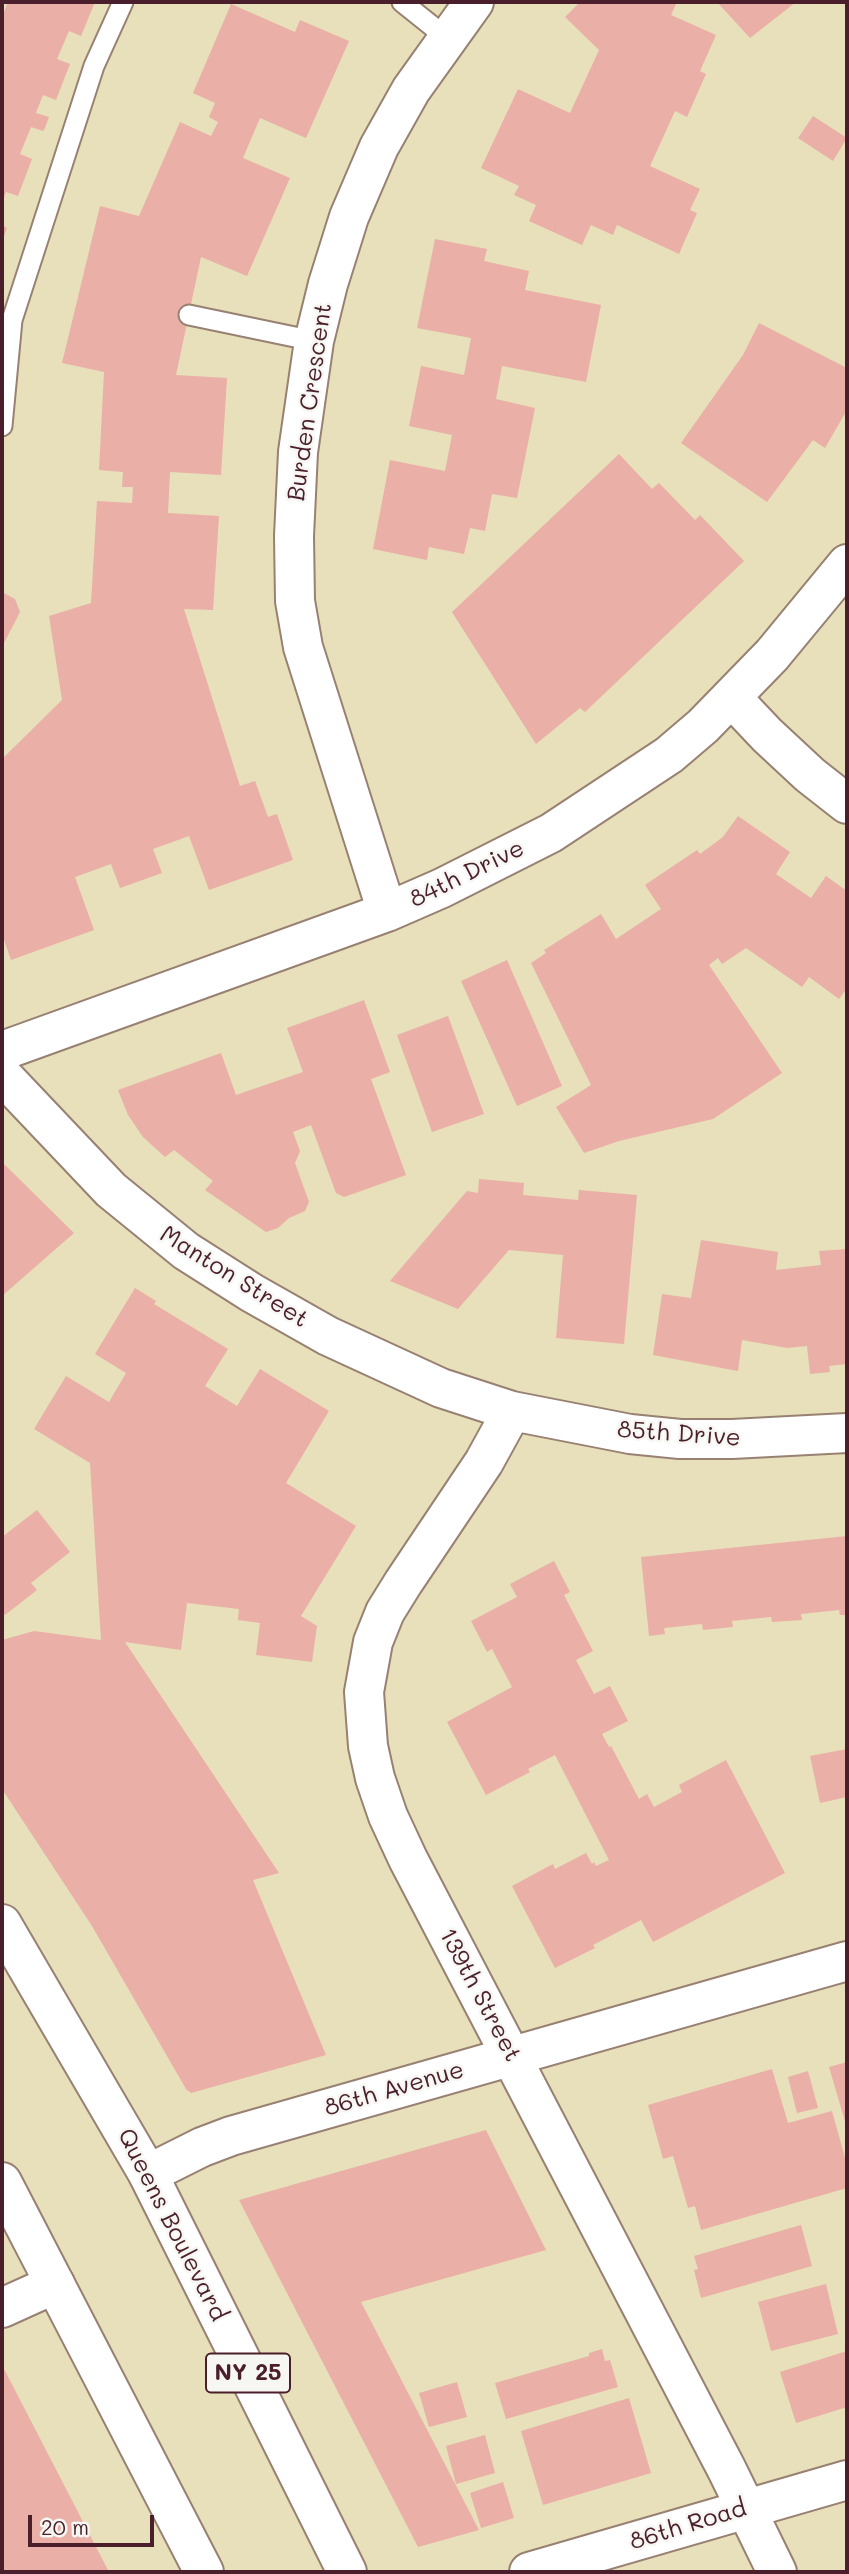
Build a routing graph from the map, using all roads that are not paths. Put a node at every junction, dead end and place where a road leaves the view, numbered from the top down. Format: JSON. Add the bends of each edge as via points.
{"nodes":[{"id":1,"x":123,"y":2,"type":"edge"},
{"id":2,"x":402,"y":2,"type":"edge"},
{"id":3,"x":474,"y":2,"type":"edge"},
{"id":4,"x":447,"y":38,"type":"junction"},
{"id":5,"x":189,"y":315,"type":"dead end"},
{"id":6,"x":314,"y":341,"type":"junction"},
{"id":7,"x":2,"y":426,"type":"edge"},
{"id":8,"x":847,"y":564,"type":"edge"},
{"id":9,"x":732,"y":698,"type":"junction"},
{"id":10,"x":847,"y":804,"type":"edge"},
{"id":11,"x":387,"y":912,"type":"junction"},
{"id":12,"x":2,"y":1051,"type":"edge"},
{"id":13,"x":2,"y":1075,"type":"edge"},
{"id":14,"x":512,"y":1411,"type":"junction"},
{"id":15,"x":847,"y":1433,"type":"edge"},
{"id":16,"x":2,"y":1924,"type":"edge"},
{"id":17,"x":847,"y":1961,"type":"edge"},
{"id":18,"x":512,"y":2056,"type":"junction"},
{"id":19,"x":148,"y":2174,"type":"junction"},
{"id":20,"x":2,"y":2182,"type":"edge"},
{"id":21,"x":55,"y":2284,"type":"junction"},
{"id":22,"x":2,"y":2308,"type":"edge"},
{"id":23,"x":847,"y":2480,"type":"edge"},
{"id":24,"x":746,"y":2507,"type":"junction"},
{"id":25,"x":205,"y":2572,"type":"edge"},
{"id":26,"x":347,"y":2572,"type":"edge"},
{"id":27,"x":529,"y":2572,"type":"edge"},
{"id":28,"x":777,"y":2572,"type":"edge"}],
"edges":[{"from":1,"to":7,"type":"lane","via":[[94,66],[12,320]]},
{"from":2,"to":4,"type":"lane"},
{"from":3,"to":4,"type":"street","name":"Burden Crescent"},
{"from":4,"to":6,"type":"street","name":"Burden Crescent","via":[[379,148],[349,217]]},
{"from":5,"to":6,"type":"lane"},
{"from":6,"to":11,"type":"street","name":"Burden Crescent","via":[[298,452],[295,601],[303,647]]},
{"from":8,"to":9,"type":"street","name":"84th Drive"},
{"from":9,"to":10,"type":"street","via":[[766,735]]},
{"from":9,"to":11,"type":"street","name":"84th Drive","via":[[669,755],[551,833]]},
{"from":11,"to":12,"type":"street","name":"84th Drive"},
{"from":13,"to":14,"type":"street","name":"Manton Street","via":[[111,1191],[186,1251],[328,1336],[441,1388]]},
{"from":14,"to":15,"type":"street","name":"85th Drive","via":[[680,1439]]},
{"from":14,"to":18,"type":"street","name":"139th Street","via":[[484,1462],[385,1612],[373,1642],[364,1692],[368,1745],[388,1816]]},
{"from":16,"to":19,"type":"street","name":"Queens Boulevard","number":"NY 25"},
{"from":17,"to":18,"type":"street","name":"86th Avenue"},
{"from":18,"to":19,"type":"street","name":"86th Avenue","via":[[231,2136]]},
{"from":18,"to":24,"type":"street","name":"139th Street"},
{"from":19,"to":26,"type":"street","name":"Queens Boulevard","number":"NY 25"},
{"from":20,"to":21,"type":"street"},
{"from":21,"to":22,"type":"street"},
{"from":21,"to":25,"type":"street"},
{"from":23,"to":24,"type":"street","name":"86th Road"},
{"from":24,"to":27,"type":"street","name":"86th Road"},
{"from":24,"to":28,"type":"street","name":"139th Street"}]}
